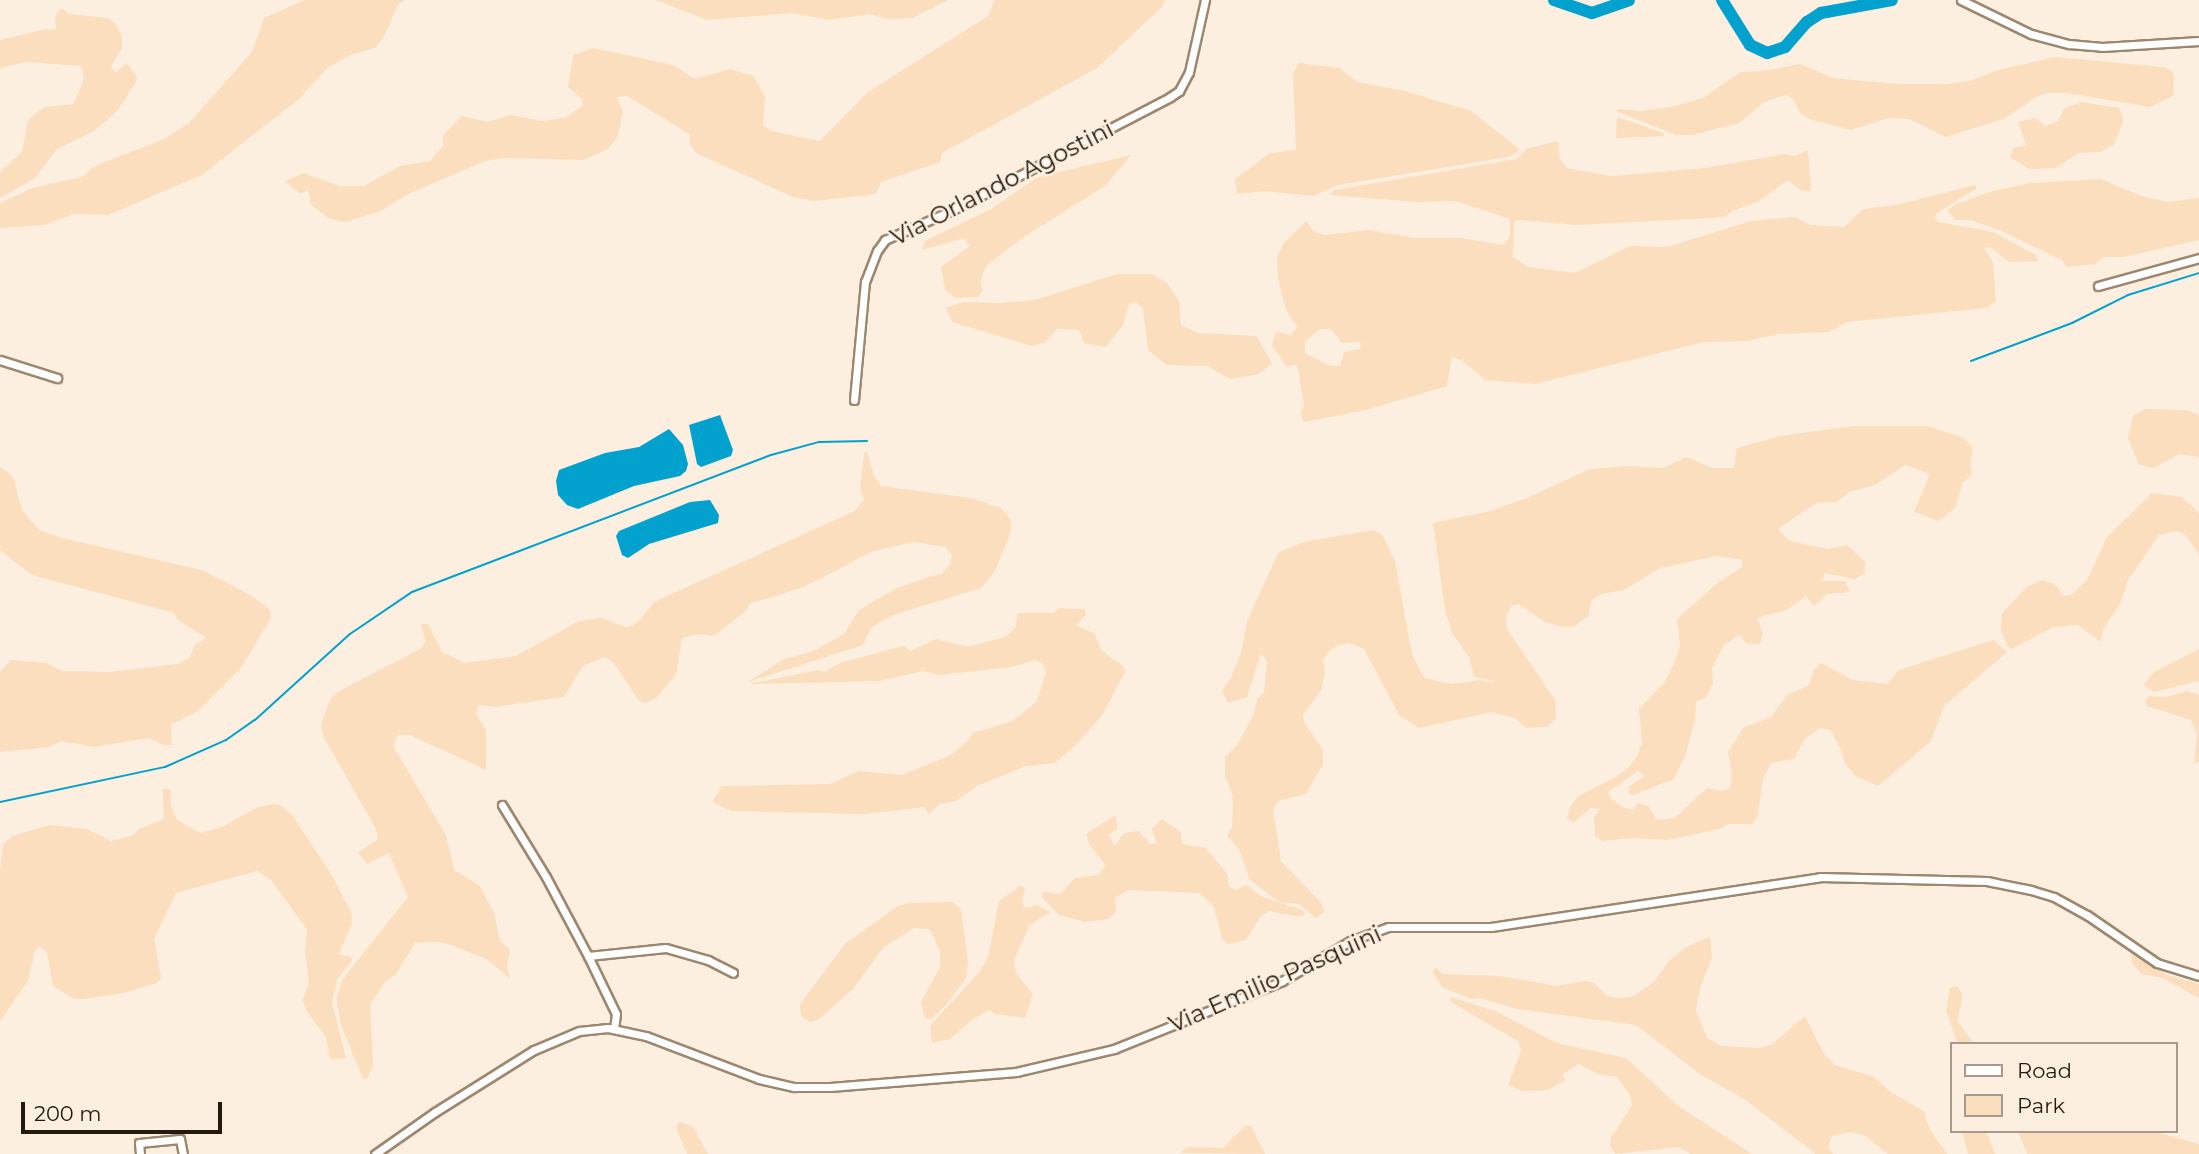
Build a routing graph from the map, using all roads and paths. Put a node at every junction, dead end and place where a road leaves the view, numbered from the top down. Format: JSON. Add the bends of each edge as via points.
{"nodes":[{"id":1,"x":1205,"y":0,"type":"edge"},
{"id":2,"x":1961,"y":0,"type":"edge"},
{"id":3,"x":2199,"y":41,"type":"edge"},
{"id":4,"x":2199,"y":258,"type":"edge"},
{"id":5,"x":2098,"y":286,"type":"dead end"},
{"id":6,"x":0,"y":360,"type":"edge"},
{"id":7,"x":57,"y":378,"type":"dead end"},
{"id":8,"x":854,"y":400,"type":"dead end"},
{"id":9,"x":502,"y":805,"type":"dead end"},
{"id":10,"x":588,"y":956,"type":"junction"},
{"id":11,"x":733,"y":973,"type":"dead end"},
{"id":12,"x":2199,"y":976,"type":"edge"},
{"id":13,"x":614,"y":1029,"type":"junction"},
{"id":14,"x":140,"y":1154,"type":"edge"},
{"id":15,"x":183,"y":1154,"type":"edge"},
{"id":16,"x":375,"y":1154,"type":"edge"}],
"edges":[{"from":1,"to":8,"type":"street","name":"Via Orlando Agostini","via":[[1189,72],[1170,97],[959,207],[885,240],[865,282]]},
{"from":2,"to":3,"type":"street","via":[[2031,34],[2069,44],[2102,47]]},
{"from":4,"to":5,"type":"street"},
{"from":6,"to":7,"type":"street"},
{"from":9,"to":10,"type":"street"},
{"from":10,"to":11,"type":"street","via":[[666,948]]},
{"from":10,"to":13,"type":"street","via":[[616,1014]]},
{"from":12,"to":13,"type":"street","name":"Via Emilio Pasquini","via":[[2157,963],[2087,915],[2031,890],[1987,881],[1840,876],[1491,927],[1409,925],[1382,929],[1282,981],[1114,1049],[1016,1072],[794,1087]]},
{"from":13,"to":16,"type":"street","name":"Via Emilio Pasquini","via":[[579,1031],[549,1041]]},
{"from":14,"to":15,"type":"street","via":[[139,1143],[180,1139]]}]}
